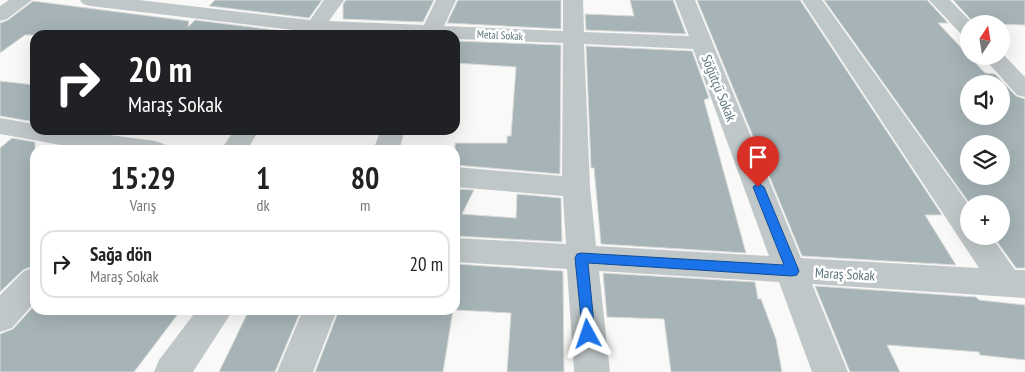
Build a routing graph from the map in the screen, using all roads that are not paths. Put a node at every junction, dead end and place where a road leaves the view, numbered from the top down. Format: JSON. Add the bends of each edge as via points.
{"nodes":[{"id":1,"x":22,"y":0,"type":"edge"},
{"id":2,"x":90,"y":0,"type":"edge"},
{"id":3,"x":334,"y":0,"type":"edge"},
{"id":4,"x":446,"y":0,"type":"edge"},
{"id":5,"x":573,"y":0,"type":"edge"},
{"id":6,"x":686,"y":0,"type":"edge"},
{"id":7,"x":812,"y":0,"type":"edge"},
{"id":8,"x":939,"y":0,"type":"edge"},
{"id":9,"x":0,"y":15,"type":"edge"},
{"id":10,"x":960,"y":22,"type":"edge"},
{"id":11,"x":310,"y":30,"type":"edge"},
{"id":12,"x":314,"y":30,"type":"edge"},
{"id":13,"x":432,"y":30,"type":"edge"},
{"id":14,"x":460,"y":34,"type":"edge"},
{"id":15,"x":573,"y":38,"type":"junction"},
{"id":16,"x":702,"y":43,"type":"junction"},
{"id":17,"x":1001,"y":65,"type":"edge"},
{"id":18,"x":1025,"y":90,"type":"edge"},
{"id":19,"x":6,"y":133,"type":"edge"},
{"id":20,"x":111,"y":145,"type":"edge"},
{"id":21,"x":460,"y":177,"type":"edge"},
{"id":22,"x":576,"y":187,"type":"junction"},
{"id":23,"x":960,"y":215,"type":"edge"},
{"id":24,"x":982,"y":245,"type":"edge"},
{"id":25,"x":460,"y":250,"type":"edge"},
{"id":26,"x":581,"y":258,"type":"junction"},
{"id":27,"x":792,"y":271,"type":"junction"},
{"id":28,"x":1016,"y":283,"type":"edge"},
{"id":29,"x":30,"y":285,"type":"edge"},
{"id":30,"x":212,"y":315,"type":"edge"},
{"id":31,"x":318,"y":315,"type":"edge"},
{"id":32,"x":0,"y":317,"type":"edge"},
{"id":33,"x":172,"y":372,"type":"edge"},
{"id":34,"x":295,"y":372,"type":"edge"},
{"id":35,"x":592,"y":372,"type":"edge"},
{"id":36,"x":830,"y":372,"type":"edge"}],
"edges":[{"from":1,"to":9,"type":"street"},
{"from":2,"to":11,"type":"street","name":"Metal Sokak","via":[[269,14]]},
{"from":3,"to":12,"type":"street"},
{"from":4,"to":13,"type":"street"},
{"from":5,"to":15,"type":"street"},
{"from":6,"to":16,"type":"street","name":"Söğütçü Sokak"},
{"from":7,"to":23,"type":"street"},
{"from":8,"to":10,"type":"street"},
{"from":14,"to":15,"type":"street","name":"Metal Sokak"},
{"from":15,"to":16,"type":"street","name":"Metal Sokak"},
{"from":15,"to":22,"type":"street"},
{"from":16,"to":27,"type":"street","name":"Söğütçü Sokak"},
{"from":17,"to":18,"type":"street"},
{"from":19,"to":20,"type":"street"},
{"from":21,"to":22,"type":"street"},
{"from":22,"to":26,"type":"street"},
{"from":24,"to":28,"type":"street"},
{"from":25,"to":26,"type":"street","name":"Maraş Sokak"},
{"from":26,"to":27,"type":"street","name":"Maraş Sokak"},
{"from":26,"to":35,"type":"street"},
{"from":27,"to":28,"type":"street","name":"Maraş Sokak"},
{"from":27,"to":36,"type":"street","name":"Söğütçü Sokak"},
{"from":29,"to":32,"type":"street"},
{"from":30,"to":33,"type":"street"},
{"from":31,"to":34,"type":"street"}]}
